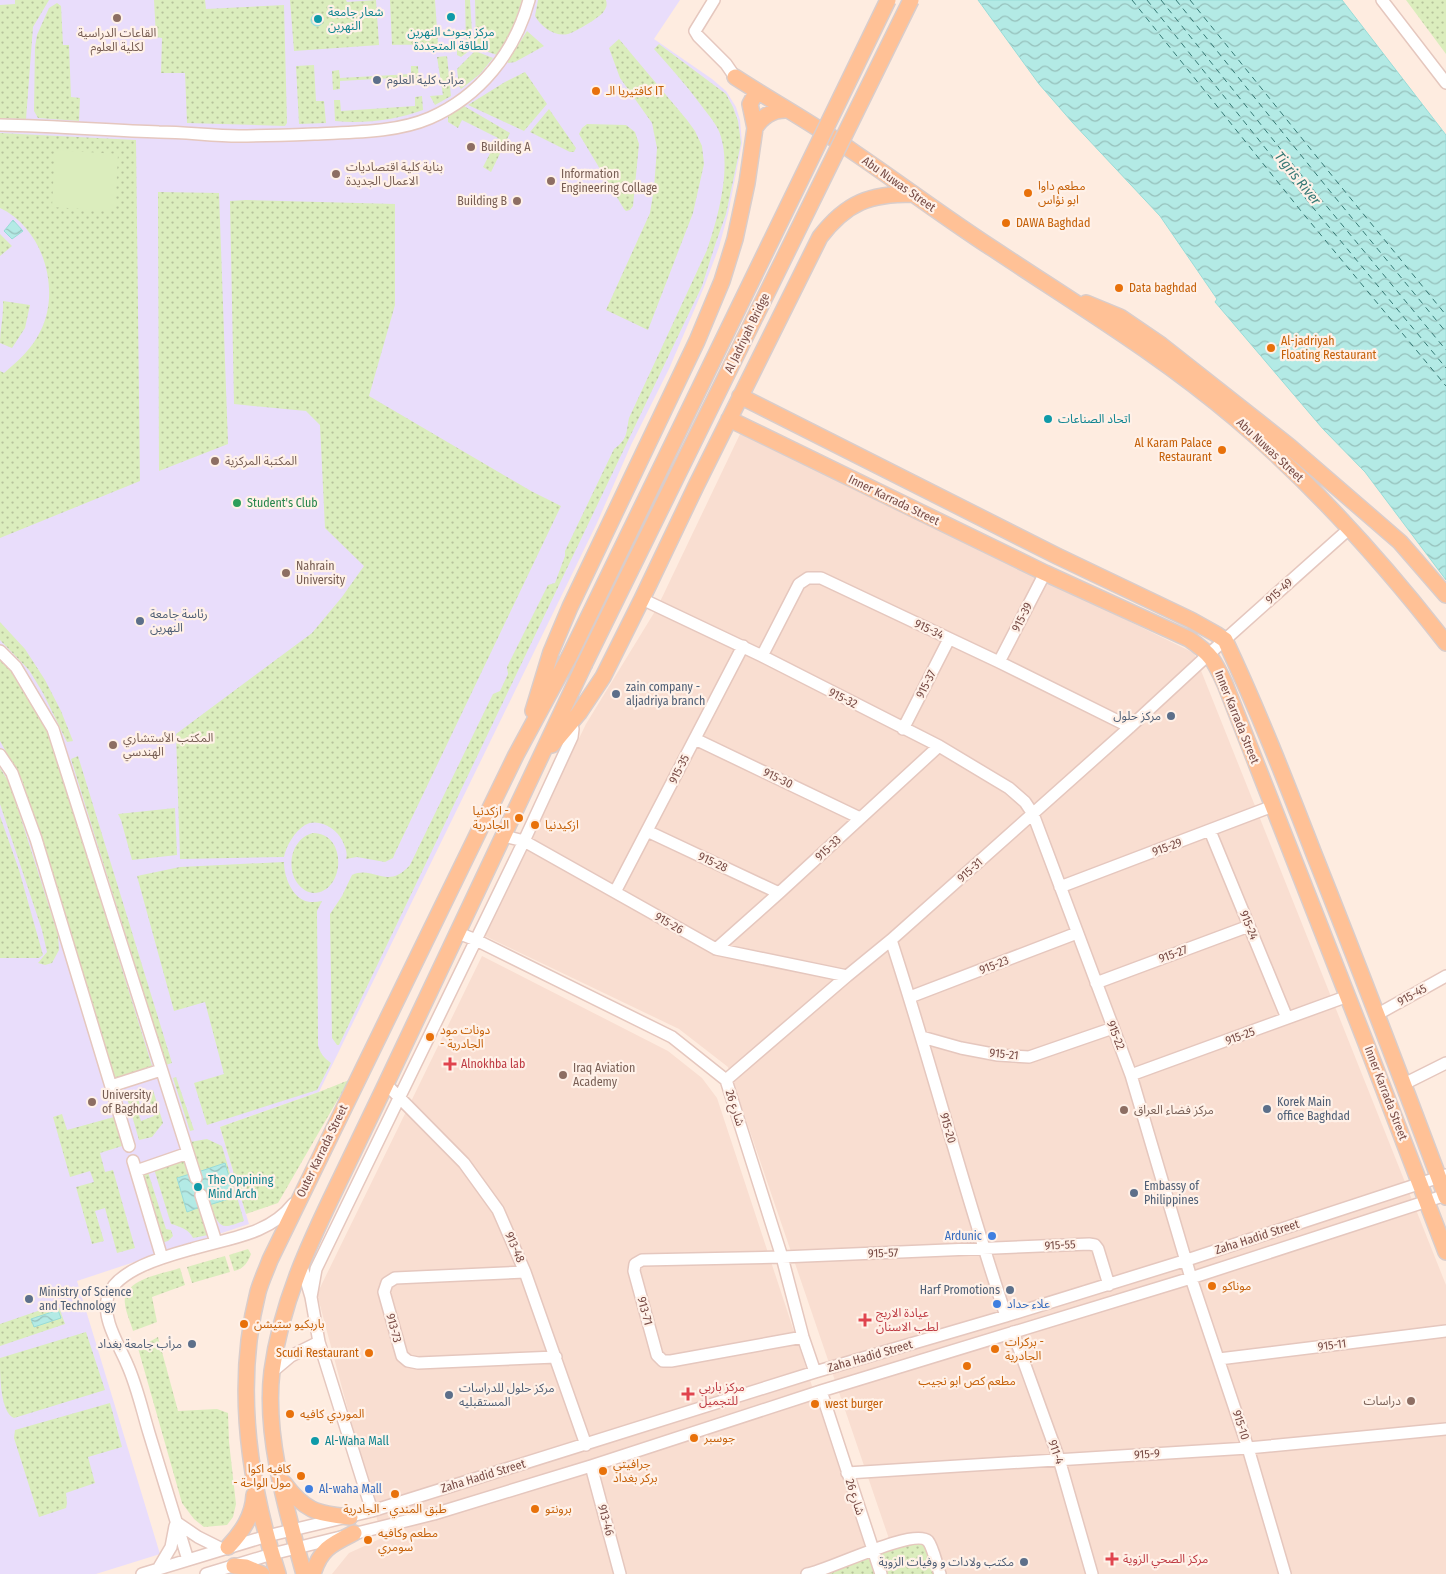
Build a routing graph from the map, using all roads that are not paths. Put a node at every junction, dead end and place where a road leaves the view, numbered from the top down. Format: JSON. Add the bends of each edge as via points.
{"nodes":[{"id":1,"x":529,"y":0,"type":"edge"},
{"id":2,"x":714,"y":0,"type":"edge"},
{"id":3,"x":888,"y":0,"type":"edge"},
{"id":4,"x":911,"y":0,"type":"edge"},
{"id":5,"x":1382,"y":0,"type":"edge"},
{"id":6,"x":735,"y":77,"type":"junction"},
{"id":7,"x":1446,"y":83,"type":"edge"},
{"id":8,"x":757,"y":91,"type":"junction"},
{"id":9,"x":788,"y":110,"type":"junction"},
{"id":10,"x":0,"y":124,"type":"edge"},
{"id":11,"x":755,"y":128,"type":"junction"},
{"id":12,"x":912,"y":194,"type":"junction"},
{"id":13,"x":1061,"y":293,"type":"junction"},
{"id":14,"x":740,"y":396,"type":"junction"},
{"id":15,"x":729,"y":419,"type":"junction"},
{"id":16,"x":1350,"y":528,"type":"junction"},
{"id":17,"x":1045,"y":573,"type":"junction"},
{"id":18,"x":1446,"y":595,"type":"edge"},
{"id":19,"x":642,"y":599,"type":"junction"},
{"id":20,"x":949,"y":639,"type":"junction"},
{"id":21,"x":1225,"y":640,"type":"junction"},
{"id":22,"x":1446,"y":642,"type":"edge"},
{"id":23,"x":743,"y":646,"type":"junction"},
{"id":24,"x":0,"y":651,"type":"edge"},
{"id":25,"x":1209,"y":654,"type":"junction"},
{"id":26,"x":762,"y":656,"type":"junction"},
{"id":27,"x":999,"y":662,"type":"junction"},
{"id":28,"x":571,"y":723,"type":"junction"},
{"id":29,"x":1130,"y":727,"type":"junction"},
{"id":30,"x":904,"y":729,"type":"junction"},
{"id":31,"x":695,"y":739,"type":"junction"},
{"id":32,"x":939,"y":746,"type":"junction"},
{"id":33,"x":0,"y":755,"type":"edge"},
{"id":34,"x":516,"y":755,"type":"junction"},
{"id":35,"x":537,"y":764,"type":"junction"},
{"id":36,"x":1273,"y":806,"type":"junction"},
{"id":37,"x":1032,"y":814,"type":"junction"},
{"id":38,"x":860,"y":818,"type":"junction"},
{"id":39,"x":647,"y":831,"type":"junction"},
{"id":40,"x":1210,"y":831,"type":"junction"},
{"id":41,"x":504,"y":836,"type":"junction"},
{"id":42,"x":524,"y":841,"type":"junction"},
{"id":43,"x":1060,"y":887,"type":"junction"},
{"id":44,"x":615,"y":892,"type":"junction"},
{"id":45,"x":779,"y":893,"type":"junction"},
{"id":46,"x":1249,"y":926,"type":"junction"},
{"id":47,"x":458,"y":933,"type":"junction"},
{"id":48,"x":1077,"y":933,"type":"junction"},
{"id":49,"x":476,"y":940,"type":"junction"},
{"id":50,"x":891,"y":940,"type":"junction"},
{"id":51,"x":716,"y":949,"type":"junction"},
{"id":52,"x":847,"y":976,"type":"junction"},
{"id":53,"x":1446,"y":976,"type":"edge"},
{"id":54,"x":1096,"y":982,"type":"junction"},
{"id":55,"x":1348,"y":996,"type":"junction"},
{"id":56,"x":910,"y":997,"type":"junction"},
{"id":57,"x":1378,"y":1014,"type":"junction"},
{"id":58,"x":1287,"y":1018,"type":"junction"},
{"id":59,"x":1113,"y":1028,"type":"junction"},
{"id":60,"x":922,"y":1037,"type":"junction"},
{"id":61,"x":1446,"y":1063,"type":"edge"},
{"id":62,"x":161,"y":1070,"type":"junction"},
{"id":63,"x":1132,"y":1075,"type":"junction"},
{"id":64,"x":726,"y":1080,"type":"junction"},
{"id":65,"x":386,"y":1084,"type":"junction"},
{"id":66,"x":1404,"y":1084,"type":"junction"},
{"id":67,"x":111,"y":1086,"type":"junction"},
{"id":68,"x":399,"y":1097,"type":"junction"},
{"id":69,"x":129,"y":1146,"type":"dead end"},
{"id":70,"x":188,"y":1153,"type":"junction"},
{"id":71,"x":1442,"y":1176,"type":"edge"},
{"id":72,"x":196,"y":1178,"type":"dead end"},
{"id":73,"x":1420,"y":1183,"type":"junction"},
{"id":74,"x":305,"y":1186,"type":"junction"},
{"id":75,"x":201,"y":1195,"type":"dead end"},
{"id":76,"x":1446,"y":1195,"type":"edge"},
{"id":77,"x":1427,"y":1201,"type":"junction"},
{"id":78,"x":216,"y":1242,"type":"junction"},
{"id":79,"x":984,"y":1249,"type":"junction"},
{"id":80,"x":1446,"y":1252,"type":"edge"},
{"id":81,"x":782,"y":1257,"type":"junction"},
{"id":82,"x":162,"y":1258,"type":"junction"},
{"id":83,"x":1187,"y":1260,"type":"junction"},
{"id":84,"x":301,"y":1263,"type":"junction"},
{"id":85,"x":525,"y":1272,"type":"junction"},
{"id":86,"x":1192,"y":1278,"type":"junction"},
{"id":87,"x":1109,"y":1285,"type":"junction"},
{"id":88,"x":311,"y":1297,"type":"junction"},
{"id":89,"x":1006,"y":1316,"type":"junction"},
{"id":90,"x":1013,"y":1332,"type":"junction"},
{"id":91,"x":1446,"y":1332,"type":"edge"},
{"id":92,"x":803,"y":1337,"type":"junction"},
{"id":93,"x":319,"y":1342,"type":"junction"},
{"id":94,"x":556,"y":1358,"type":"junction"},
{"id":95,"x":1219,"y":1359,"type":"junction"},
{"id":96,"x":272,"y":1372,"type":"junction"},
{"id":97,"x":815,"y":1372,"type":"junction"},
{"id":98,"x":821,"y":1391,"type":"junction"},
{"id":99,"x":1446,"y":1429,"type":"edge"},
{"id":100,"x":586,"y":1445,"type":"junction"},
{"id":101,"x":1248,"y":1448,"type":"junction"},
{"id":102,"x":1059,"y":1459,"type":"junction"},
{"id":103,"x":591,"y":1466,"type":"junction"},
{"id":104,"x":847,"y":1473,"type":"junction"},
{"id":105,"x":281,"y":1479,"type":"junction"},
{"id":106,"x":254,"y":1484,"type":"junction"},
{"id":107,"x":372,"y":1511,"type":"junction"},
{"id":108,"x":350,"y":1517,"type":"junction"},
{"id":109,"x":176,"y":1522,"type":"junction"},
{"id":110,"x":298,"y":1528,"type":"junction"},
{"id":111,"x":354,"y":1533,"type":"junction"},
{"id":112,"x":267,"y":1536,"type":"junction"},
{"id":113,"x":303,"y":1546,"type":"junction"},
{"id":114,"x":225,"y":1548,"type":"junction"},
{"id":115,"x":873,"y":1550,"type":"junction"},
{"id":116,"x":272,"y":1554,"type":"junction"},
{"id":117,"x":188,"y":1560,"type":"junction"},
{"id":118,"x":234,"y":1566,"type":"junction"},
{"id":119,"x":158,"y":1569,"type":"junction"},
{"id":120,"x":142,"y":1574,"type":"edge"},
{"id":121,"x":206,"y":1574,"type":"edge"},
{"id":122,"x":262,"y":1574,"type":"edge"},
{"id":123,"x":278,"y":1574,"type":"edge"},
{"id":124,"x":304,"y":1574,"type":"edge"},
{"id":125,"x":313,"y":1574,"type":"edge"},
{"id":126,"x":620,"y":1574,"type":"edge"},
{"id":127,"x":807,"y":1574,"type":"edge"},
{"id":128,"x":812,"y":1574,"type":"edge"},
{"id":129,"x":881,"y":1574,"type":"edge"},
{"id":130,"x":940,"y":1574,"type":"edge"},
{"id":131,"x":1092,"y":1574,"type":"edge"},
{"id":132,"x":1285,"y":1574,"type":"edge"}],
"edges":[{"from":1,"to":10,"type":"street","via":[[507,52],[488,76],[460,101],[411,124],[345,133],[237,136]]},
{"from":2,"to":6,"type":"street","via":[[695,31]]},
{"from":3,"to":34,"type":"main road","name":"Al Jadriyah Bridge","bridge":true,"via":[[569,658]]},
{"from":4,"to":35,"type":"main road","name":"Al Jadriyah Bridge","bridge":true},
{"from":5,"to":7,"type":"street"},
{"from":6,"to":8,"type":"main road","name":"Abu Nuwas Street"},
{"from":6,"to":11,"type":"main road"},
{"from":8,"to":9,"type":"main road","name":"Abu Nuwas Street"},
{"from":8,"to":11,"type":"main road","via":[[750,104]]},
{"from":9,"to":11,"type":"main road","via":[[768,114]]},
{"from":9,"to":12,"type":"main road","name":"Abu Nuwas Street"},
{"from":11,"to":34,"type":"main road","via":[[742,211],[717,294],[570,606]]},
{"from":12,"to":13,"type":"main road","name":"Abu Nuwas Street"},
{"from":12,"to":14,"type":"main road","via":[[863,200],[842,213],[827,228],[814,246]]},
{"from":13,"to":16,"type":"main road","name":"Abu Nuwas Street","via":[[1152,355],[1234,418]]},
{"from":13,"to":18,"type":"main road","name":"Abu Nuwas Street","via":[[1120,317],[1245,410],[1400,542]]},
{"from":14,"to":15,"type":"main road"},
{"from":14,"to":21,"type":"main road","name":"Inner Karrada Street","via":[[1191,620]]},
{"from":15,"to":17,"type":"main road","name":"Inner Karrada Street"},
{"from":15,"to":19,"type":"main road"},
{"from":16,"to":21,"type":"street","name":"915-49"},
{"from":16,"to":22,"type":"main road","name":"Abu Nuwas Street"},
{"from":17,"to":25,"type":"main road","name":"Inner Karrada Street","via":[[1189,639]]},
{"from":17,"to":27,"type":"street","name":"915-39"},
{"from":19,"to":23,"type":"street","name":"915-32"},
{"from":19,"to":28,"type":"main road","via":[[596,690]]},
{"from":20,"to":26,"type":"street","name":"915-34","via":[[822,578],[808,578],[799,584]]},
{"from":20,"to":27,"type":"street","name":"915-34"},
{"from":20,"to":30,"type":"street","name":"915-37"},
{"from":21,"to":25,"type":"street","name":"915-49"},
{"from":21,"to":57,"type":"main road","name":"Inner Karrada Street"},
{"from":23,"to":26,"type":"street","name":"915-32"},
{"from":23,"to":31,"type":"street","name":"915-35"},
{"from":24,"to":62,"type":"street","via":[[16,667],[52,729]]},
{"from":25,"to":29,"type":"street","name":"915-31"},
{"from":25,"to":36,"type":"main road","name":"Inner Karrada Street","via":[[1225,684]]},
{"from":26,"to":30,"type":"street","name":"915-32"},
{"from":27,"to":29,"type":"street","name":"915-34"},
{"from":28,"to":35,"type":"main road"},
{"from":28,"to":42,"type":"street","via":[[572,736]]},
{"from":29,"to":37,"type":"street","name":"915-31"},
{"from":30,"to":32,"type":"street","name":"915-32"},
{"from":31,"to":38,"type":"street","name":"915-30"},
{"from":31,"to":39,"type":"street","name":"915-35"},
{"from":32,"to":37,"type":"street","name":"915-32","via":[[1008,788],[1025,802]]},
{"from":32,"to":38,"type":"street","name":"915-33"},
{"from":33,"to":67,"type":"street","via":[[12,773],[36,839]]},
{"from":34,"to":74,"type":"main road","name":"Outer Karrada Street"},
{"from":35,"to":41,"type":"main road"},
{"from":36,"to":40,"type":"street","name":"915-29"},
{"from":36,"to":55,"type":"main road","name":"Inner Karrada Street"},
{"from":37,"to":43,"type":"street","name":"915-22"},
{"from":37,"to":50,"type":"street","name":"915-31"},
{"from":38,"to":45,"type":"street","name":"915-33"},
{"from":39,"to":44,"type":"street","name":"915-35"},
{"from":39,"to":45,"type":"street","name":"915-28"},
{"from":40,"to":43,"type":"street","name":"915-29"},
{"from":40,"to":46,"type":"street","name":"915-24"},
{"from":41,"to":42,"type":"street","name":"915-26"},
{"from":41,"to":47,"type":"main road"},
{"from":42,"to":44,"type":"street","name":"915-26"},
{"from":42,"to":49,"type":"street"},
{"from":43,"to":48,"type":"street","name":"915-22"},
{"from":44,"to":51,"type":"street","name":"915-26"},
{"from":45,"to":51,"type":"street","name":"915-33"},
{"from":46,"to":54,"type":"street","name":"915-27"},
{"from":46,"to":58,"type":"street","name":"915-24"},
{"from":47,"to":49,"type":"street","name":"شارع 26"},
{"from":47,"to":65,"type":"main road"},
{"from":48,"to":54,"type":"street","name":"915-22"},
{"from":48,"to":56,"type":"street","name":"915-23"},
{"from":49,"to":64,"type":"street","name":"شارع 26","via":[[672,1037]]},
{"from":49,"to":68,"type":"street"},
{"from":50,"to":52,"type":"street","name":"915-31"},
{"from":50,"to":56,"type":"street","name":"915-20"},
{"from":51,"to":52,"type":"street","name":"915-26"},
{"from":52,"to":64,"type":"street","name":"915-31"},
{"from":53,"to":57,"type":"street","name":"915-45"},
{"from":54,"to":59,"type":"street","name":"915-22"},
{"from":55,"to":58,"type":"street","name":"915-25"},
{"from":55,"to":73,"type":"main road","name":"Inner Karrada Street"},
{"from":56,"to":60,"type":"street","name":"915-20"},
{"from":57,"to":66,"type":"main road","name":"Inner Karrada Street"},
{"from":58,"to":63,"type":"street","name":"915-25"},
{"from":59,"to":60,"type":"street","name":"915-21","via":[[1029,1056],[998,1055]]},
{"from":59,"to":63,"type":"street","name":"915-22"},
{"from":60,"to":79,"type":"street","name":"915-20"},
{"from":61,"to":66,"type":"street"},
{"from":62,"to":67,"type":"street"},
{"from":62,"to":70,"type":"street"},
{"from":63,"to":83,"type":"street","name":"915-22"},
{"from":64,"to":81,"type":"street","name":"شارع 26"},
{"from":65,"to":68,"type":"street","name":"913-48"},
{"from":65,"to":84,"type":"main road"},
{"from":66,"to":71,"type":"main road","name":"Inner Karrada Street"},
{"from":67,"to":69,"type":"street"},
{"from":68,"to":85,"type":"street","name":"913-48","via":[[464,1163],[498,1210]]},
{"from":68,"to":88,"type":"street","via":[[316,1269]]},
{"from":70,"to":72,"type":"street"},
{"from":70,"to":82,"type":"street","via":[[135,1166]]},
{"from":71,"to":73,"type":"street","name":"Zaha Hadid Street"},
{"from":71,"to":76,"type":"main road","name":"Inner Karrada Street"},
{"from":73,"to":77,"type":"main road","name":"Inner Karrada Street"},
{"from":73,"to":83,"type":"street","name":"Zaha Hadid Street"},
{"from":74,"to":78,"type":"street","via":[[286,1213],[269,1225],[244,1236]]},
{"from":74,"to":106,"type":"main road","name":"Outer Karrada Street","via":[[270,1260],[259,1291],[248,1346],[246,1377]]},
{"from":75,"to":78,"type":"street"},
{"from":76,"to":77,"type":"street","name":"Zaha Hadid Street"},
{"from":77,"to":80,"type":"main road","name":"Inner Karrada Street"},
{"from":77,"to":86,"type":"street","name":"Zaha Hadid Street"},
{"from":78,"to":82,"type":"street"},
{"from":79,"to":81,"type":"street","name":"915-57"},
{"from":79,"to":87,"type":"street","name":"915-55","via":[[1095,1245]]},
{"from":79,"to":89,"type":"street","name":"915-20"},
{"from":81,"to":92,"type":"street","name":"شارع 26"},
{"from":81,"to":92,"type":"street","name":"913-71","via":[[642,1260],[635,1264],[634,1271],[657,1356],[663,1361]]},
{"from":82,"to":109,"type":"street","via":[[130,1272],[113,1287],[107,1309],[118,1347],[131,1373]]},
{"from":83,"to":86,"type":"street","name":"915-22"},
{"from":83,"to":87,"type":"street","name":"Zaha Hadid Street"},
{"from":84,"to":88,"type":"street"},
{"from":84,"to":96,"type":"main road","via":[[288,1298]]},
{"from":85,"to":94,"type":"street","name":"913-48"},
{"from":85,"to":94,"type":"street","name":"913-73","via":[[396,1278],[387,1283],[384,1292],[402,1356],[418,1363]]},
{"from":86,"to":90,"type":"street","name":"Zaha Hadid Street"},
{"from":86,"to":95,"type":"street","name":"915-10"},
{"from":87,"to":89,"type":"street","name":"Zaha Hadid Street"},
{"from":88,"to":93,"type":"street"},
{"from":89,"to":97,"type":"street","name":"Zaha Hadid Street"},
{"from":90,"to":98,"type":"street","name":"Zaha Hadid Street"},
{"from":90,"to":102,"type":"street","name":"911-4"},
{"from":91,"to":95,"type":"street","name":"915-11"},
{"from":92,"to":97,"type":"street","name":"شارع 26"},
{"from":93,"to":96,"type":"street","via":[[291,1356]]},
{"from":93,"to":107,"type":"street"},
{"from":94,"to":100,"type":"street","name":"913-48"},
{"from":95,"to":101,"type":"street","name":"915-10"},
{"from":96,"to":105,"type":"main road","via":[[273,1442]]},
{"from":97,"to":100,"type":"street","name":"Zaha Hadid Street"},
{"from":98,"to":103,"type":"street","name":"Zaha Hadid Street"},
{"from":98,"to":104,"type":"street","name":"شارع 26"},
{"from":99,"to":101,"type":"street","name":"915-9"},
{"from":100,"to":107,"type":"street","name":"Zaha Hadid Street"},
{"from":101,"to":102,"type":"street","name":"915-9"},
{"from":101,"to":132,"type":"street","name":"915-10"},
{"from":102,"to":104,"type":"street","name":"915-9"},
{"from":102,"to":131,"type":"street","name":"911-4"},
{"from":103,"to":111,"type":"street","name":"Zaha Hadid Street","via":[[434,1514]]},
{"from":103,"to":126,"type":"street","name":"913-46"},
{"from":104,"to":115,"type":"street","name":"شارع 26"},
{"from":105,"to":108,"type":"main road","via":[[303,1505],[331,1516]]},
{"from":105,"to":110,"type":"main road"},
{"from":106,"to":112,"type":"main road","name":"Outer Karrada Street"},
{"from":106,"to":114,"type":"main road","via":[[249,1517],[238,1537]]},
{"from":107,"to":108,"type":"street","name":"Zaha Hadid Street"},
{"from":108,"to":110,"type":"street","name":"Zaha Hadid Street"},
{"from":109,"to":114,"type":"street","via":[[198,1537]]},
{"from":109,"to":117,"type":"street"},
{"from":109,"to":119,"type":"street","via":[[171,1547]]},
{"from":110,"to":112,"type":"street","name":"Zaha Hadid Street"},
{"from":110,"to":113,"type":"main road"},
{"from":111,"to":113,"type":"street","name":"Zaha Hadid Street"},
{"from":111,"to":125,"type":"main road","via":[[326,1548]]},
{"from":112,"to":114,"type":"street","name":"Zaha Hadid Street"},
{"from":112,"to":116,"type":"main road","name":"Outer Karrada Street"},
{"from":113,"to":116,"type":"street","name":"Zaha Hadid Street"},
{"from":113,"to":124,"type":"main road"},
{"from":114,"to":117,"type":"street","name":"Zaha Hadid Street"},
{"from":115,"to":128,"type":"street"},
{"from":115,"to":129,"type":"street","name":"شارع 26"},
{"from":115,"to":130,"type":"street","via":[[923,1538],[929,1542]]},
{"from":116,"to":118,"type":"street","name":"Zaha Hadid Street"},
{"from":116,"to":123,"type":"main road","name":"Outer Karrada Street"},
{"from":117,"to":119,"type":"street","name":"Zaha Hadid Street"},
{"from":118,"to":121,"type":"street","name":"Zaha Hadid Street"},
{"from":118,"to":122,"type":"main road"},
{"from":119,"to":120,"type":"street","name":"Zaha Hadid Street"},
{"from":127,"to":128,"type":"street"}]}
